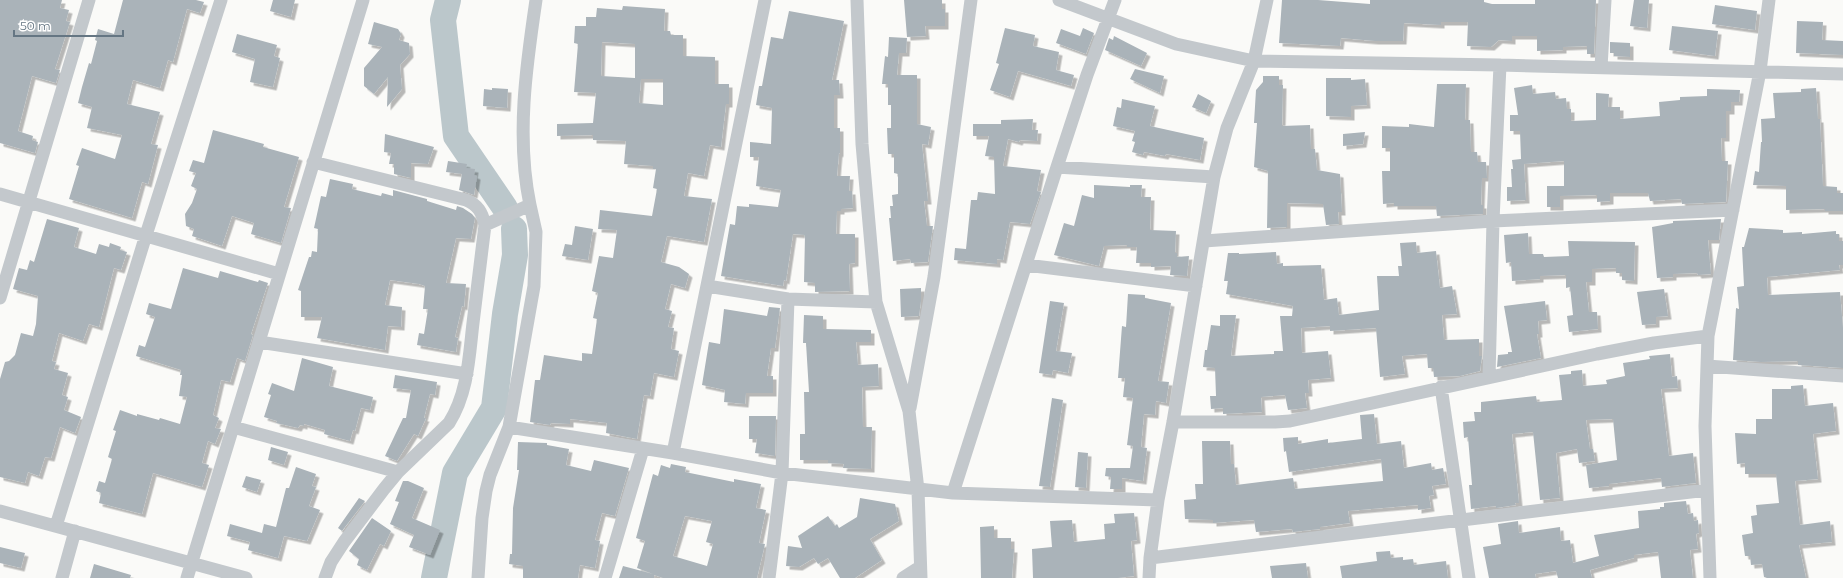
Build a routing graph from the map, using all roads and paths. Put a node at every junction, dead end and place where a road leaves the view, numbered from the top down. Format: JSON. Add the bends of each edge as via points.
{"nodes":[{"id":1,"x":89,"y":0,"type":"edge"},
{"id":2,"x":220,"y":0,"type":"edge"},
{"id":3,"x":363,"y":0,"type":"edge"},
{"id":4,"x":536,"y":0,"type":"edge"},
{"id":5,"x":765,"y":0,"type":"edge"},
{"id":6,"x":857,"y":0,"type":"edge"},
{"id":7,"x":971,"y":0,"type":"edge"},
{"id":8,"x":1059,"y":0,"type":"edge"},
{"id":9,"x":1115,"y":0,"type":"edge"},
{"id":10,"x":1267,"y":0,"type":"edge"},
{"id":11,"x":1605,"y":0,"type":"edge"},
{"id":12,"x":1769,"y":0,"type":"edge"},
{"id":13,"x":1108,"y":19,"type":"junction"},
{"id":14,"x":1254,"y":61,"type":"junction"},
{"id":15,"x":1500,"y":65,"type":"junction"},
{"id":16,"x":1601,"y":67,"type":"junction"},
{"id":17,"x":1760,"y":71,"type":"junction"},
{"id":18,"x":1843,"y":74,"type":"edge"},
{"id":19,"x":313,"y":162,"type":"junction"},
{"id":20,"x":1057,"y":167,"type":"junction"},
{"id":21,"x":1214,"y":177,"type":"junction"},
{"id":22,"x":0,"y":194,"type":"edge"},
{"id":23,"x":29,"y":202,"type":"junction"},
{"id":24,"x":530,"y":205,"type":"junction"},
{"id":25,"x":1733,"y":210,"type":"junction"},
{"id":26,"x":1493,"y":221,"type":"junction"},
{"id":27,"x":485,"y":225,"type":"junction"},
{"id":28,"x":146,"y":235,"type":"junction"},
{"id":29,"x":1204,"y":241,"type":"junction"},
{"id":30,"x":1026,"y":265,"type":"junction"},
{"id":31,"x":279,"y":274,"type":"junction"},
{"id":32,"x":707,"y":286,"type":"junction"},
{"id":33,"x":1196,"y":286,"type":"junction"},
{"id":34,"x":0,"y":298,"type":"edge"},
{"id":35,"x":788,"y":299,"type":"junction"},
{"id":36,"x":876,"y":302,"type":"junction"},
{"id":37,"x":1708,"y":336,"type":"junction"},
{"id":38,"x":259,"y":342,"type":"junction"},
{"id":39,"x":1707,"y":366,"type":"junction"},
{"id":40,"x":467,"y":374,"type":"junction"},
{"id":41,"x":1843,"y":376,"type":"edge"},
{"id":42,"x":1489,"y":377,"type":"junction"},
{"id":43,"x":1441,"y":386,"type":"junction"},
{"id":44,"x":909,"y":411,"type":"junction"},
{"id":45,"x":1173,"y":422,"type":"junction"},
{"id":46,"x":233,"y":427,"type":"junction"},
{"id":47,"x":509,"y":427,"type":"junction"},
{"id":48,"x":643,"y":449,"type":"junction"},
{"id":49,"x":673,"y":453,"type":"junction"},
{"id":50,"x":398,"y":472,"type":"junction"},
{"id":51,"x":782,"y":474,"type":"junction"},
{"id":52,"x":918,"y":490,"type":"junction"},
{"id":53,"x":1707,"y":490,"type":"junction"},
{"id":54,"x":953,"y":493,"type":"junction"},
{"id":55,"x":1158,"y":500,"type":"junction"},
{"id":56,"x":0,"y":511,"type":"edge"},
{"id":57,"x":1461,"y":520,"type":"junction"},
{"id":58,"x":56,"y":526,"type":"junction"},
{"id":59,"x":75,"y":531,"type":"junction"},
{"id":60,"x":1150,"y":558,"type":"junction"},
{"id":61,"x":192,"y":563,"type":"junction"},
{"id":62,"x":921,"y":572,"type":"edge"},
{"id":63,"x":62,"y":578,"type":"edge"},
{"id":64,"x":187,"y":578,"type":"edge"},
{"id":65,"x":246,"y":578,"type":"edge"},
{"id":66,"x":325,"y":578,"type":"edge"},
{"id":67,"x":478,"y":578,"type":"edge"},
{"id":68,"x":605,"y":578,"type":"edge"},
{"id":69,"x":769,"y":578,"type":"edge"},
{"id":70,"x":903,"y":578,"type":"edge"},
{"id":71,"x":1149,"y":578,"type":"edge"},
{"id":72,"x":1469,"y":578,"type":"edge"},
{"id":73,"x":1710,"y":578,"type":"edge"}],
"edges":[{"from":1,"to":23,"type":"street"},
{"from":2,"to":28,"type":"street"},
{"from":3,"to":19,"type":"street"},
{"from":4,"to":24,"type":"street","via":[[523,146]]},
{"from":5,"to":32,"type":"street"},
{"from":6,"to":36,"type":"street","via":[[862,144]]},
{"from":7,"to":44,"type":"street","via":[[934,277]]},
{"from":8,"to":13,"type":"street"},
{"from":9,"to":13,"type":"street"},
{"from":10,"to":14,"type":"street"},
{"from":11,"to":16,"type":"street"},
{"from":12,"to":17,"type":"street"},
{"from":13,"to":14,"type":"street","via":[[1176,44]]},
{"from":13,"to":20,"type":"street"},
{"from":14,"to":15,"type":"street"},
{"from":14,"to":21,"type":"street","via":[[1227,128]]},
{"from":15,"to":16,"type":"street"},
{"from":15,"to":26,"type":"street"},
{"from":16,"to":17,"type":"street"},
{"from":17,"to":18,"type":"street"},
{"from":17,"to":25,"type":"street"},
{"from":19,"to":27,"type":"street","via":[[466,200],[482,213]]},
{"from":19,"to":31,"type":"street"},
{"from":20,"to":21,"type":"street"},
{"from":20,"to":30,"type":"street"},
{"from":21,"to":29,"type":"street"},
{"from":22,"to":23,"type":"street"},
{"from":23,"to":28,"type":"street"},
{"from":23,"to":34,"type":"street"},
{"from":24,"to":27,"type":"street"},
{"from":24,"to":47,"type":"street","via":[[536,232],[534,286]]},
{"from":25,"to":26,"type":"street"},
{"from":25,"to":37,"type":"street"},
{"from":26,"to":29,"type":"street"},
{"from":26,"to":42,"type":"street"},
{"from":27,"to":40,"type":"street"},
{"from":28,"to":31,"type":"street"},
{"from":28,"to":58,"type":"street"},
{"from":29,"to":33,"type":"street"},
{"from":30,"to":33,"type":"street"},
{"from":30,"to":54,"type":"street"},
{"from":31,"to":38,"type":"street"},
{"from":32,"to":35,"type":"street"},
{"from":32,"to":49,"type":"street"},
{"from":33,"to":45,"type":"street"},
{"from":35,"to":36,"type":"street"},
{"from":35,"to":51,"type":"street"},
{"from":36,"to":44,"type":"street"},
{"from":37,"to":39,"type":"street"},
{"from":37,"to":42,"type":"street","via":[[1654,343]]},
{"from":38,"to":40,"type":"street"},
{"from":38,"to":46,"type":"street"},
{"from":39,"to":41,"type":"street"},
{"from":39,"to":53,"type":"street"},
{"from":40,"to":50,"type":"street","via":[[461,400],[449,423]]},
{"from":42,"to":43,"type":"street"},
{"from":43,"to":45,"type":"street","via":[[1290,420]]},
{"from":43,"to":57,"type":"street"},
{"from":44,"to":52,"type":"street"},
{"from":45,"to":55,"type":"street"},
{"from":46,"to":50,"type":"street"},
{"from":46,"to":61,"type":"street"},
{"from":47,"to":48,"type":"street"},
{"from":47,"to":67,"type":"street","via":[[486,491]]},
{"from":48,"to":49,"type":"street"},
{"from":48,"to":68,"type":"street"},
{"from":49,"to":51,"type":"street"},
{"from":50,"to":66,"type":"street","via":[[344,542],[331,562]]},
{"from":51,"to":52,"type":"street"},
{"from":51,"to":69,"type":"street"},
{"from":52,"to":54,"type":"street"},
{"from":52,"to":62,"type":"street"},
{"from":53,"to":57,"type":"street"},
{"from":53,"to":73,"type":"street"},
{"from":54,"to":55,"type":"street"},
{"from":55,"to":60,"type":"street"},
{"from":56,"to":58,"type":"street"},
{"from":57,"to":60,"type":"street"},
{"from":57,"to":72,"type":"street"},
{"from":58,"to":59,"type":"street"},
{"from":59,"to":61,"type":"street"},
{"from":59,"to":63,"type":"street"},
{"from":60,"to":71,"type":"street"},
{"from":61,"to":64,"type":"street"},
{"from":61,"to":65,"type":"street"},
{"from":62,"to":70,"type":"street"}]}
